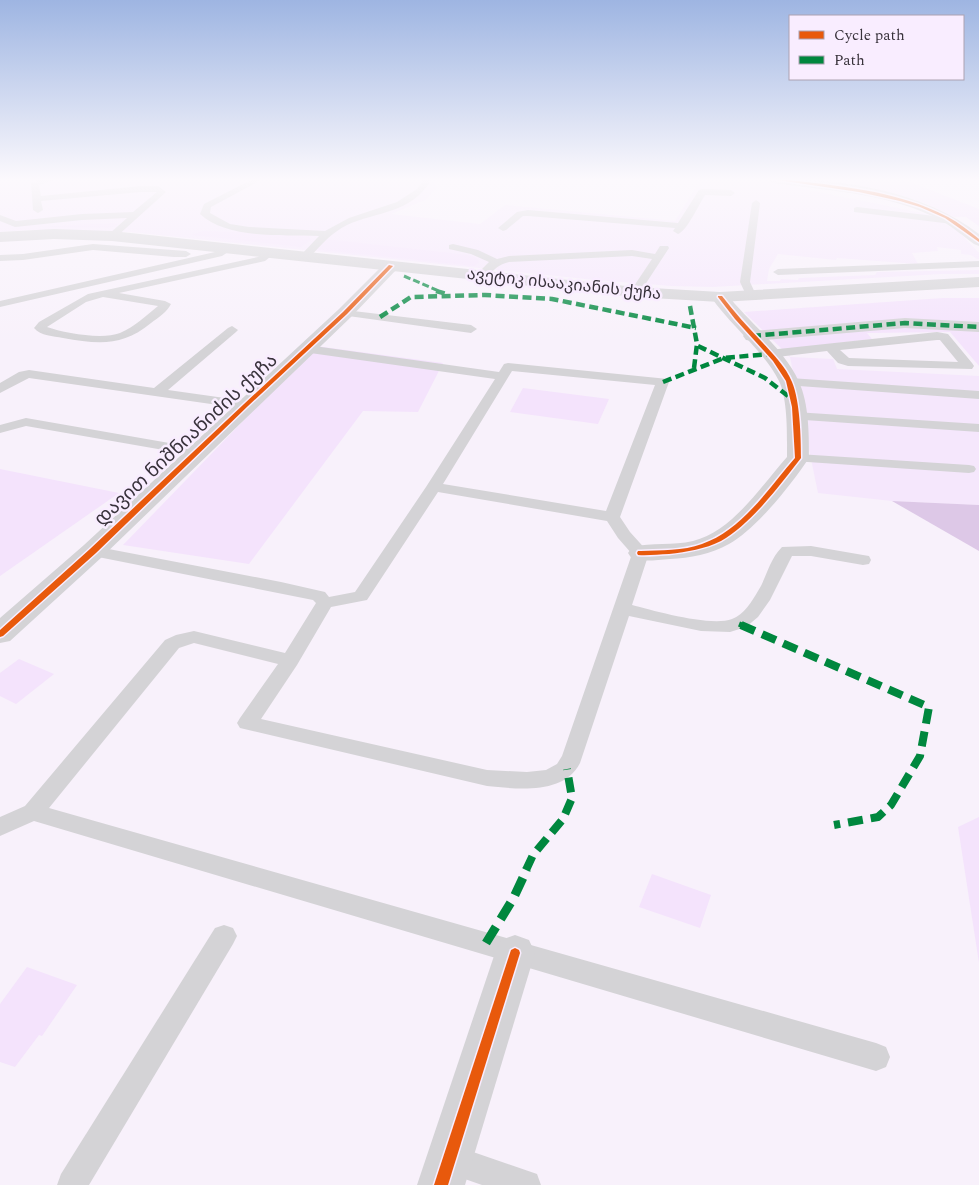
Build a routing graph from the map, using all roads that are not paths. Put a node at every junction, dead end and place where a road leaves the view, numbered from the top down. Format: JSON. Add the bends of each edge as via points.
{"nodes":[{"id":1,"x":326,"y":234,"type":"edge"},
{"id":2,"x":752,"y":234,"type":"edge"},
{"id":3,"x":969,"y":234,"type":"edge"},
{"id":4,"x":29,"y":235,"type":"joint"},
{"id":5,"x":112,"y":236,"type":"joint"},
{"id":6,"x":2,"y":240,"type":"edge"},
{"id":7,"x":979,"y":242,"type":"edge"},
{"id":8,"x":452,"y":247,"type":"dead end"},
{"id":9,"x":229,"y":248,"type":"junction"},
{"id":10,"x":270,"y":253,"type":"junction"},
{"id":11,"x":211,"y":256,"type":"junction"},
{"id":12,"x":304,"y":256,"type":"junction"},
{"id":13,"x":0,"y":258,"type":"edge"},
{"id":14,"x":495,"y":262,"type":"junction"},
{"id":15,"x":979,"y":264,"type":"edge"},
{"id":16,"x":391,"y":266,"type":"junction"},
{"id":17,"x":778,"y":272,"type":"dead end"},
{"id":18,"x":481,"y":275,"type":"junction"},
{"id":19,"x":979,"y":282,"type":"edge"},
{"id":20,"x":635,"y":292,"type":"junction"},
{"id":21,"x":104,"y":294,"type":"junction"},
{"id":22,"x":751,"y":296,"type":"junction"},
{"id":23,"x":720,"y":297,"type":"junction"},
{"id":24,"x":0,"y":304,"type":"edge"},
{"id":25,"x":345,"y":313,"type":"junction"},
{"id":26,"x":979,"y":326,"type":"edge"},
{"id":27,"x":471,"y":329,"type":"dead end"},
{"id":28,"x":232,"y":330,"type":"dead end"},
{"id":29,"x":752,"y":336,"type":"junction"},
{"id":30,"x":831,"y":348,"type":"junction"},
{"id":31,"x":307,"y":349,"type":"junction"},
{"id":32,"x":769,"y":354,"type":"junction"},
{"id":33,"x":503,"y":376,"type":"junction"},
{"id":34,"x":790,"y":382,"type":"junction"},
{"id":35,"x":0,"y":389,"type":"edge"},
{"id":36,"x":156,"y":392,"type":"junction"},
{"id":37,"x":979,"y":395,"type":"edge"},
{"id":38,"x":246,"y":404,"type":"junction"},
{"id":39,"x":795,"y":416,"type":"junction"},
{"id":40,"x":0,"y":417,"type":"edge"},
{"id":41,"x":26,"y":422,"type":"junction"},
{"id":42,"x":979,"y":428,"type":"edge"},
{"id":43,"x":0,"y":429,"type":"edge"},
{"id":44,"x":198,"y":452,"type":"junction"},
{"id":45,"x":798,"y":458,"type":"junction"},
{"id":46,"x":969,"y":469,"type":"dead end"},
{"id":47,"x":434,"y":487,"type":"junction"},
{"id":48,"x":612,"y":517,"type":"junction"},
{"id":49,"x":93,"y":551,"type":"junction"},
{"id":50,"x":641,"y":553,"type":"junction"},
{"id":51,"x":863,"y":560,"type":"dead end"},
{"id":52,"x":324,"y":603,"type":"junction"},
{"id":53,"x":623,"y":609,"type":"junction"},
{"id":54,"x":0,"y":634,"type":"edge"},
{"id":55,"x":290,"y":661,"type":"junction"},
{"id":56,"x":33,"y":812,"type":"junction"},
{"id":57,"x":0,"y":828,"type":"edge"},
{"id":58,"x":224,"y":936,"type":"dead end"},
{"id":59,"x":515,"y":953,"type":"junction"},
{"id":60,"x":876,"y":1057,"type":"dead end"},
{"id":61,"x":446,"y":1172,"type":"edge"},
{"id":62,"x":72,"y":1185,"type":"edge"},
{"id":63,"x":526,"y":1185,"type":"edge"}],
"edges":[{"from":1,"to":12,"type":"lane"},
{"from":2,"to":22,"type":"lane","via":[[745,282]]},
{"from":3,"to":7,"type":"street"},
{"from":4,"to":5,"type":"street","name":"ავეტიკ ისააკიანის ქუჩა"},
{"from":4,"to":6,"type":"street","name":"ავეტიკ ისააკიანის ქუჩა"},
{"from":5,"to":9,"type":"street","name":"ავეტიკ ისააკიანის ქუჩა"},
{"from":8,"to":14,"type":"lane","via":[[477,252]]},
{"from":9,"to":10,"type":"street","name":"ავეტიკ ისააკიანის ქუჩა"},
{"from":9,"to":11,"type":"lane"},
{"from":10,"to":12,"type":"street","name":"ავეტიკ ისააკიანის ქუჩა"},
{"from":10,"to":21,"type":"lane","via":[[261,259]]},
{"from":11,"to":13,"type":"lane","via":[[92,247]]},
{"from":11,"to":24,"type":"lane"},
{"from":12,"to":16,"type":"street","name":"ავეტიკ ისააკიანის ქუჩა"},
{"from":14,"to":18,"type":"lane"},
{"from":14,"to":20,"type":"lane","via":[[661,252]]},
{"from":15,"to":17,"type":"lane"},
{"from":16,"to":18,"type":"street","name":"ავეტიკ ისააკიანის ქუჩა"},
{"from":16,"to":25,"type":"street","name":"დავით ნიშნიანიძის ქუჩა"},
{"from":18,"to":20,"type":"street","name":"ავეტიკ ისააკიანის ქუჩა"},
{"from":19,"to":22,"type":"street","name":"ავეტიკ ისააკიანის ქუჩა"},
{"from":20,"to":23,"type":"street","name":"ავეტიკ ისააკიანის ქუჩა"},
{"from":21,"to":21,"type":"lane","via":[[82,300],[40,328],[103,340],[125,335],[165,304]]},
{"from":22,"to":23,"type":"street","name":"ავეტიკ ისააკიანის ქუჩა"},
{"from":23,"to":29,"type":"street"},
{"from":25,"to":27,"type":"lane"},
{"from":25,"to":31,"type":"street","name":"დავით ნიშნიანიძის ქუჩა"},
{"from":26,"to":29,"type":"street","via":[[905,323]]},
{"from":28,"to":36,"type":"lane"},
{"from":29,"to":32,"type":"street"},
{"from":30,"to":30,"type":"lane","via":[[848,362],[968,366],[944,337]]},
{"from":30,"to":32,"type":"lane"},
{"from":31,"to":33,"type":"lane"},
{"from":31,"to":38,"type":"street","name":"დავით ნიშნიანიძის ქუჩა"},
{"from":32,"to":34,"type":"street"},
{"from":33,"to":47,"type":"lane"},
{"from":33,"to":48,"type":"lane","via":[[508,368],[663,382]]},
{"from":34,"to":37,"type":"lane"},
{"from":34,"to":39,"type":"street"},
{"from":35,"to":36,"type":"lane","via":[[30,374]]},
{"from":36,"to":38,"type":"lane"},
{"from":38,"to":44,"type":"street","name":"დავით ნიშნიანიძის ქუჩა"},
{"from":39,"to":42,"type":"lane"},
{"from":39,"to":45,"type":"street"},
{"from":40,"to":41,"type":"lane"},
{"from":41,"to":43,"type":"lane"},
{"from":41,"to":44,"type":"lane"},
{"from":44,"to":49,"type":"street","name":"დავით ნიშნიანიძის ქუჩა"},
{"from":45,"to":46,"type":"lane"},
{"from":45,"to":50,"type":"street","via":[[737,527],[706,545]]},
{"from":47,"to":48,"type":"lane"},
{"from":47,"to":52,"type":"lane","via":[[361,596]]},
{"from":48,"to":50,"type":"lane"},
{"from":49,"to":52,"type":"lane","via":[[281,587],[319,596]]},
{"from":49,"to":54,"type":"street","name":"დავით ნიშნიანიძის ქუჩა"},
{"from":50,"to":53,"type":"lane"},
{"from":51,"to":53,"type":"lane","via":[[810,551],[788,551],[780,560],[772,584],[754,610],[739,624],[691,624]]},
{"from":52,"to":55,"type":"lane"},
{"from":53,"to":55,"type":"lane","via":[[573,756],[567,769],[545,779],[487,778],[247,723]]},
{"from":55,"to":56,"type":"lane","via":[[194,637],[172,644]]},
{"from":56,"to":57,"type":"lane"},
{"from":56,"to":59,"type":"lane"},
{"from":58,"to":62,"type":"lane"},
{"from":59,"to":60,"type":"lane"},
{"from":59,"to":61,"type":"street"},
{"from":61,"to":63,"type":"lane"}]}
